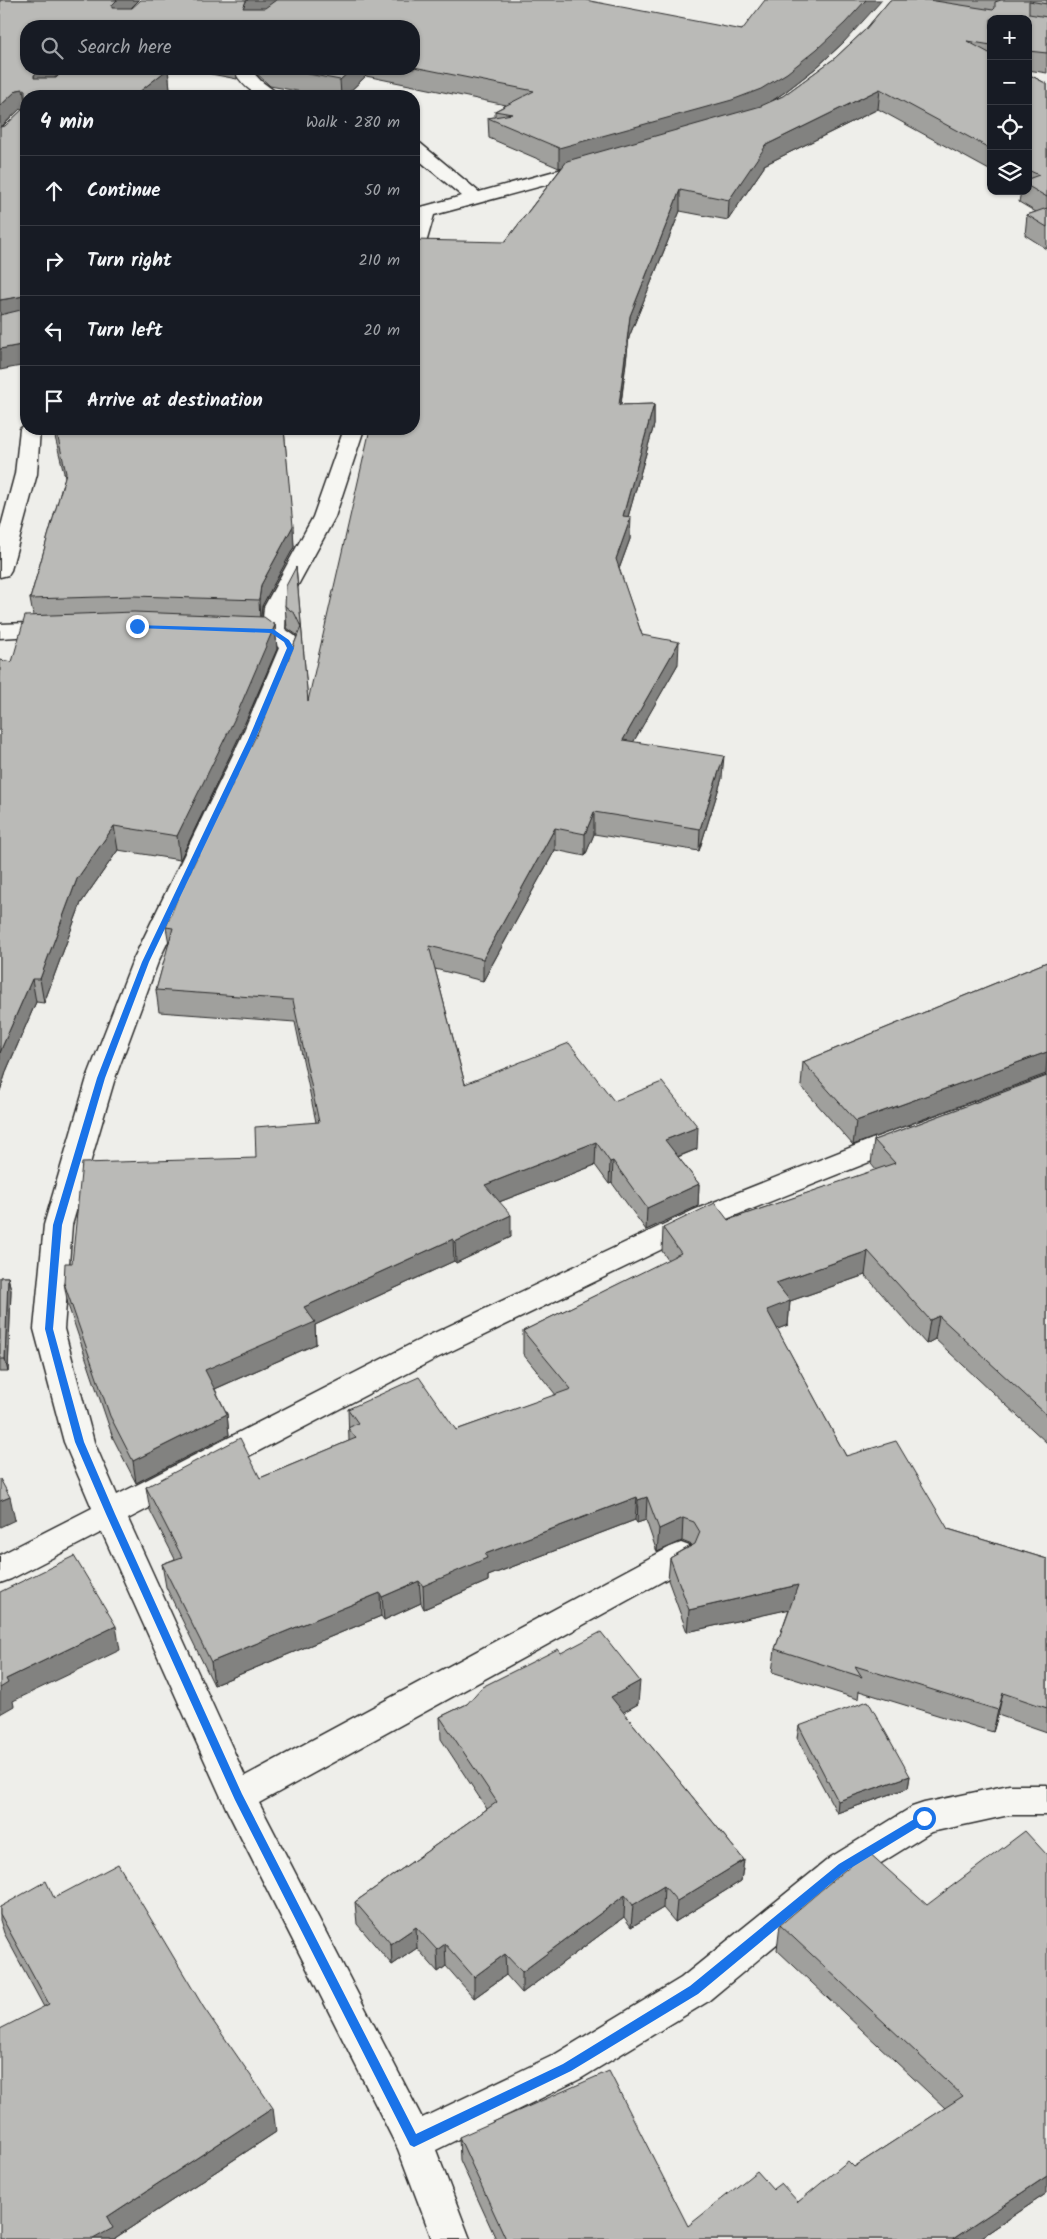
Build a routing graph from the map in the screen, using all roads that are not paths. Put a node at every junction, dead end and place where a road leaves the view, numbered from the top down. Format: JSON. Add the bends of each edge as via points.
{"nodes":[{"id":1,"x":245,"y":75,"type":"edge"},
{"id":2,"x":261,"y":90,"type":"edge"},
{"id":3,"x":420,"y":152,"type":"edge"},
{"id":4,"x":610,"y":162,"type":"edge"},
{"id":5,"x":476,"y":199,"type":"junction"},
{"id":6,"x":420,"y":214,"type":"edge"},
{"id":7,"x":29,"y":435,"type":"edge"},
{"id":8,"x":352,"y":435,"type":"edge"},
{"id":9,"x":0,"y":570,"type":"edge"},
{"id":10,"x":78,"y":628,"type":"edge"},
{"id":11,"x":0,"y":631,"type":"edge"},
{"id":12,"x":931,"y":1128,"type":"edge"},
{"id":13,"x":110,"y":1514,"type":"junction"},
{"id":14,"x":681,"y":1556,"type":"edge"},
{"id":15,"x":0,"y":1570,"type":"edge"},
{"id":16,"x":238,"y":1796,"type":"junction"},
{"id":17,"x":1047,"y":1800,"type":"edge"},
{"id":18,"x":414,"y":2141,"type":"junction"},
{"id":19,"x":451,"y":2239,"type":"edge"}],
"edges":[{"from":1,"to":2,"type":"street"},
{"from":3,"to":5,"type":"street"},
{"from":4,"to":5,"type":"street"},
{"from":5,"to":6,"type":"street"},
{"from":7,"to":9,"type":"street","via":[[26,474]]},
{"from":8,"to":13,"type":"street","via":[[324,516],[263,631],[287,641],[290,648],[252,740],[146,962],[101,1078],[58,1225],[49,1329],[80,1442]]},
{"from":10,"to":11,"type":"street"},
{"from":12,"to":13,"type":"street","via":[[704,1217],[426,1350]]},
{"from":13,"to":15,"type":"street"},
{"from":13,"to":16,"type":"street"},
{"from":14,"to":16,"type":"street"},
{"from":16,"to":18,"type":"street"},
{"from":17,"to":18,"type":"street","via":[[1009,1800],[924,1818],[843,1868],[694,1990],[567,2067]]},
{"from":18,"to":19,"type":"street"}]}
